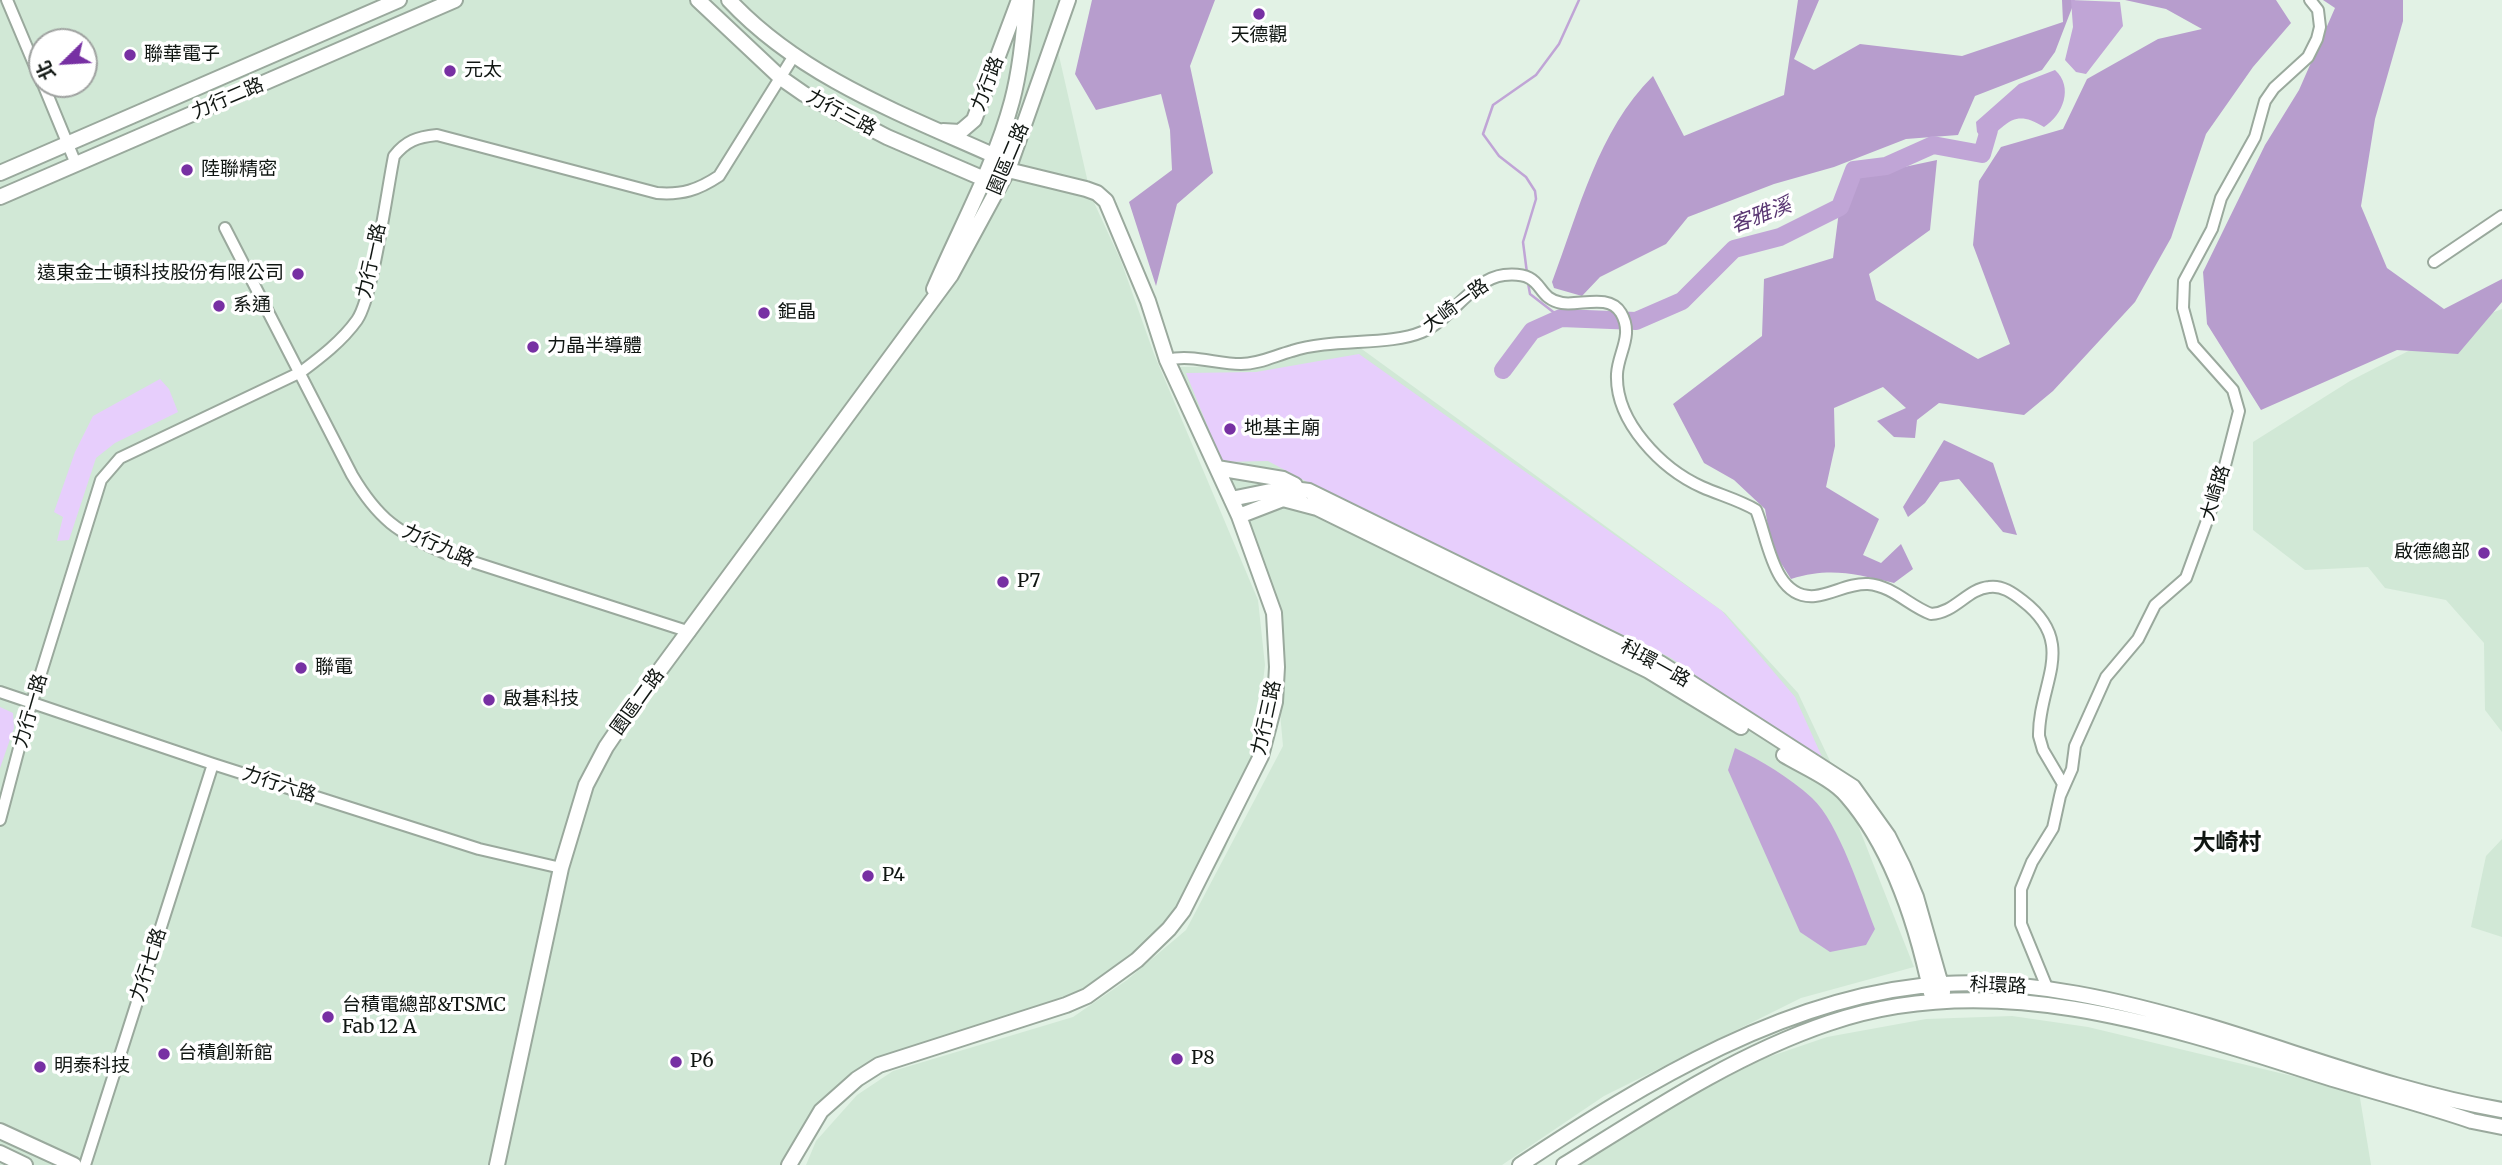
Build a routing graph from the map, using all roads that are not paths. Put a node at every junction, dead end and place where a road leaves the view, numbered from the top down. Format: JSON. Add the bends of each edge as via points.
{"nodes":[{"id":1,"x":7,"y":0,"type":"edge"},
{"id":2,"x":399,"y":0,"type":"edge"},
{"id":3,"x":455,"y":0,"type":"edge"},
{"id":4,"x":698,"y":0,"type":"edge"},
{"id":5,"x":729,"y":0,"type":"edge"},
{"id":6,"x":1019,"y":0,"type":"edge"},
{"id":7,"x":1026,"y":0,"type":"edge"},
{"id":8,"x":1068,"y":0,"type":"edge"},
{"id":9,"x":2310,"y":0,"type":"edge"},
{"id":10,"x":28,"y":50,"type":"edge"},
{"id":11,"x":795,"y":54,"type":"junction"},
{"id":12,"x":781,"y":78,"type":"junction"},
{"id":13,"x":48,"y":98,"type":"edge"},
{"id":14,"x":929,"y":126,"type":"junction"},
{"id":15,"x":67,"y":142,"type":"junction"},
{"id":16,"x":993,"y":155,"type":"junction"},
{"id":17,"x":76,"y":164,"type":"junction"},
{"id":18,"x":1009,"y":170,"type":"junction"},
{"id":19,"x":0,"y":173,"type":"edge"},
{"id":20,"x":982,"y":178,"type":"junction"},
{"id":21,"x":0,"y":197,"type":"edge"},
{"id":22,"x":2502,"y":216,"type":"edge"},
{"id":23,"x":225,"y":228,"type":"dead end"},
{"id":24,"x":2434,"y":262,"type":"dead end"},
{"id":25,"x":926,"y":306,"type":"junction"},
{"id":26,"x":1167,"y":360,"type":"junction"},
{"id":27,"x":301,"y":372,"type":"junction"},
{"id":28,"x":1217,"y":468,"type":"junction"},
{"id":29,"x":1303,"y":489,"type":"junction"},
{"id":30,"x":1231,"y":499,"type":"junction"},
{"id":31,"x":1239,"y":516,"type":"junction"},
{"id":32,"x":690,"y":632,"type":"junction"},
{"id":33,"x":0,"y":692,"type":"edge"},
{"id":34,"x":33,"y":701,"type":"junction"},
{"id":35,"x":213,"y":764,"type":"junction"},
{"id":36,"x":2060,"y":796,"type":"junction"},
{"id":37,"x":0,"y":820,"type":"edge"},
{"id":38,"x":561,"y":867,"type":"junction"},
{"id":39,"x":1935,"y":985,"type":"junction"},
{"id":40,"x":2048,"y":990,"type":"junction"},
{"id":41,"x":1939,"y":1001,"type":"junction"},
{"id":42,"x":2502,"y":1110,"type":"edge"},
{"id":43,"x":2502,"y":1127,"type":"edge"},
{"id":44,"x":0,"y":1131,"type":"edge"},
{"id":45,"x":0,"y":1153,"type":"edge"},
{"id":46,"x":1523,"y":1163,"type":"edge"},
{"id":47,"x":24,"y":1165,"type":"edge"},
{"id":48,"x":74,"y":1165,"type":"edge"},
{"id":49,"x":85,"y":1165,"type":"edge"},
{"id":50,"x":497,"y":1165,"type":"edge"},
{"id":51,"x":789,"y":1165,"type":"edge"},
{"id":52,"x":1564,"y":1165,"type":"edge"}],
"edges":[{"from":1,"to":10,"type":"street"},
{"from":2,"to":15,"type":"street","name":"力行二路"},
{"from":3,"to":17,"type":"street","name":"力行二路"},
{"from":4,"to":12,"type":"street","name":"力行三路"},
{"from":5,"to":11,"type":"street","name":"力行三路"},
{"from":6,"to":14,"type":"street","name":"力行路","via":[[974,120],[960,132]]},
{"from":7,"to":16,"type":"street","name":"園區二路","via":[[1023,50]]},
{"from":8,"to":18,"type":"street","name":"園區二路"},
{"from":9,"to":36,"type":"street","name":"大崎路","via":[[2318,10],[2317,39],[2308,57],[2265,101],[2255,137],[2221,198],[2212,229],[2184,281],[2183,308],[2193,345],[2233,390],[2238,411],[2220,485],[2186,578],[2155,605],[2137,639],[2106,677],[2075,747],[2072,769]]},
{"from":11,"to":12,"type":"street","name":"力行一路"},
{"from":11,"to":14,"type":"street","name":"力行三路","via":[[832,82]]},
{"from":12,"to":20,"type":"street","name":"力行三路","via":[[875,131]]},
{"from":12,"to":27,"type":"street","name":"力行一路","via":[[719,176],[676,195],[437,135],[411,140],[394,156],[362,312],[328,352]]},
{"from":13,"to":15,"type":"street"},
{"from":14,"to":16,"type":"street","name":"力行三路"},
{"from":15,"to":17,"type":"street"},
{"from":15,"to":19,"type":"street","name":"力行二路"},
{"from":16,"to":18,"type":"street","name":"力行三路"},
{"from":16,"to":20,"type":"street","name":"園區二路"},
{"from":17,"to":21,"type":"street","name":"力行二路"},
{"from":18,"to":20,"type":"street"},
{"from":18,"to":25,"type":"street","name":"園區二路","via":[[951,275]]},
{"from":18,"to":26,"type":"street","name":"力行三路","via":[[1086,189],[1106,201]]},
{"from":20,"to":25,"type":"street","name":"園區二路"},
{"from":22,"to":24,"type":"street"},
{"from":23,"to":27,"type":"street","name":"力行九路"},
{"from":25,"to":32,"type":"street","name":"園區二路"},
{"from":26,"to":28,"type":"street","name":"力行三路"},
{"from":26,"to":36,"type":"street","name":"大崎一路","via":[[1253,364],[1319,344],[1408,336],[1443,320],[1478,287],[1501,275],[1534,278],[1557,302],[1603,301],[1621,312],[1626,328],[1618,386],[1637,431],[1664,464],[1756,510],[1780,577],[1794,591],[1813,596],[1868,584],[1894,592],[1931,614],[1996,586],[2038,614],[2050,634],[2053,652],[2039,736],[2063,784]]},
{"from":27,"to":32,"type":"street","name":"力行九路","via":[[370,505],[413,539],[518,578]]},
{"from":27,"to":34,"type":"street","name":"力行一路","via":[[120,458],[107,470]]},
{"from":28,"to":29,"type":"street","via":[[1283,479]]},
{"from":28,"to":30,"type":"street","name":"力行三路"},
{"from":29,"to":30,"type":"street","name":"科環一路","via":[[1267,490]]},
{"from":29,"to":39,"type":"street","name":"科環一路","via":[[1660,663],[1853,786],[1888,836],[1916,897]]},
{"from":30,"to":31,"type":"street","name":"力行三路"},
{"from":31,"to":39,"type":"street","name":"科環一路","via":[[1283,499],[1340,518],[1649,671],[1846,794],[1877,839],[1905,900]]},
{"from":31,"to":51,"type":"street","name":"力行三路","via":[[1274,613],[1275,702],[1261,756],[1182,911],[1145,953],[1087,996],[930,1046],[879,1065],[857,1079],[821,1111]]},
{"from":32,"to":38,"type":"street","name":"園區二路","via":[[606,747],[586,785]]},
{"from":33,"to":34,"type":"street","name":"力行六路"},
{"from":34,"to":35,"type":"street","name":"力行六路"},
{"from":34,"to":37,"type":"street","name":"力行一路"},
{"from":35,"to":38,"type":"street","name":"力行六路","via":[[479,849]]},
{"from":35,"to":49,"type":"street","name":"力行七路"},
{"from":36,"to":40,"type":"street","name":"大崎路","via":[[2053,828],[2021,889],[2021,924]]},
{"from":38,"to":50,"type":"street","name":"園區二路"},
{"from":39,"to":40,"type":"street","name":"科環路"},
{"from":39,"to":41,"type":"street","name":"科環一路"},
{"from":39,"to":46,"type":"street","name":"科環路","via":[[1780,1020],[1650,1086]]},
{"from":40,"to":42,"type":"street","name":"科環路","via":[[2204,1025]]},
{"from":41,"to":43,"type":"street","name":"科環路","via":[[1985,999],[2112,1016]]},
{"from":41,"to":52,"type":"street","name":"科環路","via":[[1832,1021],[1785,1040],[1660,1104]]},
{"from":44,"to":48,"type":"street"},
{"from":45,"to":47,"type":"street"}]}
